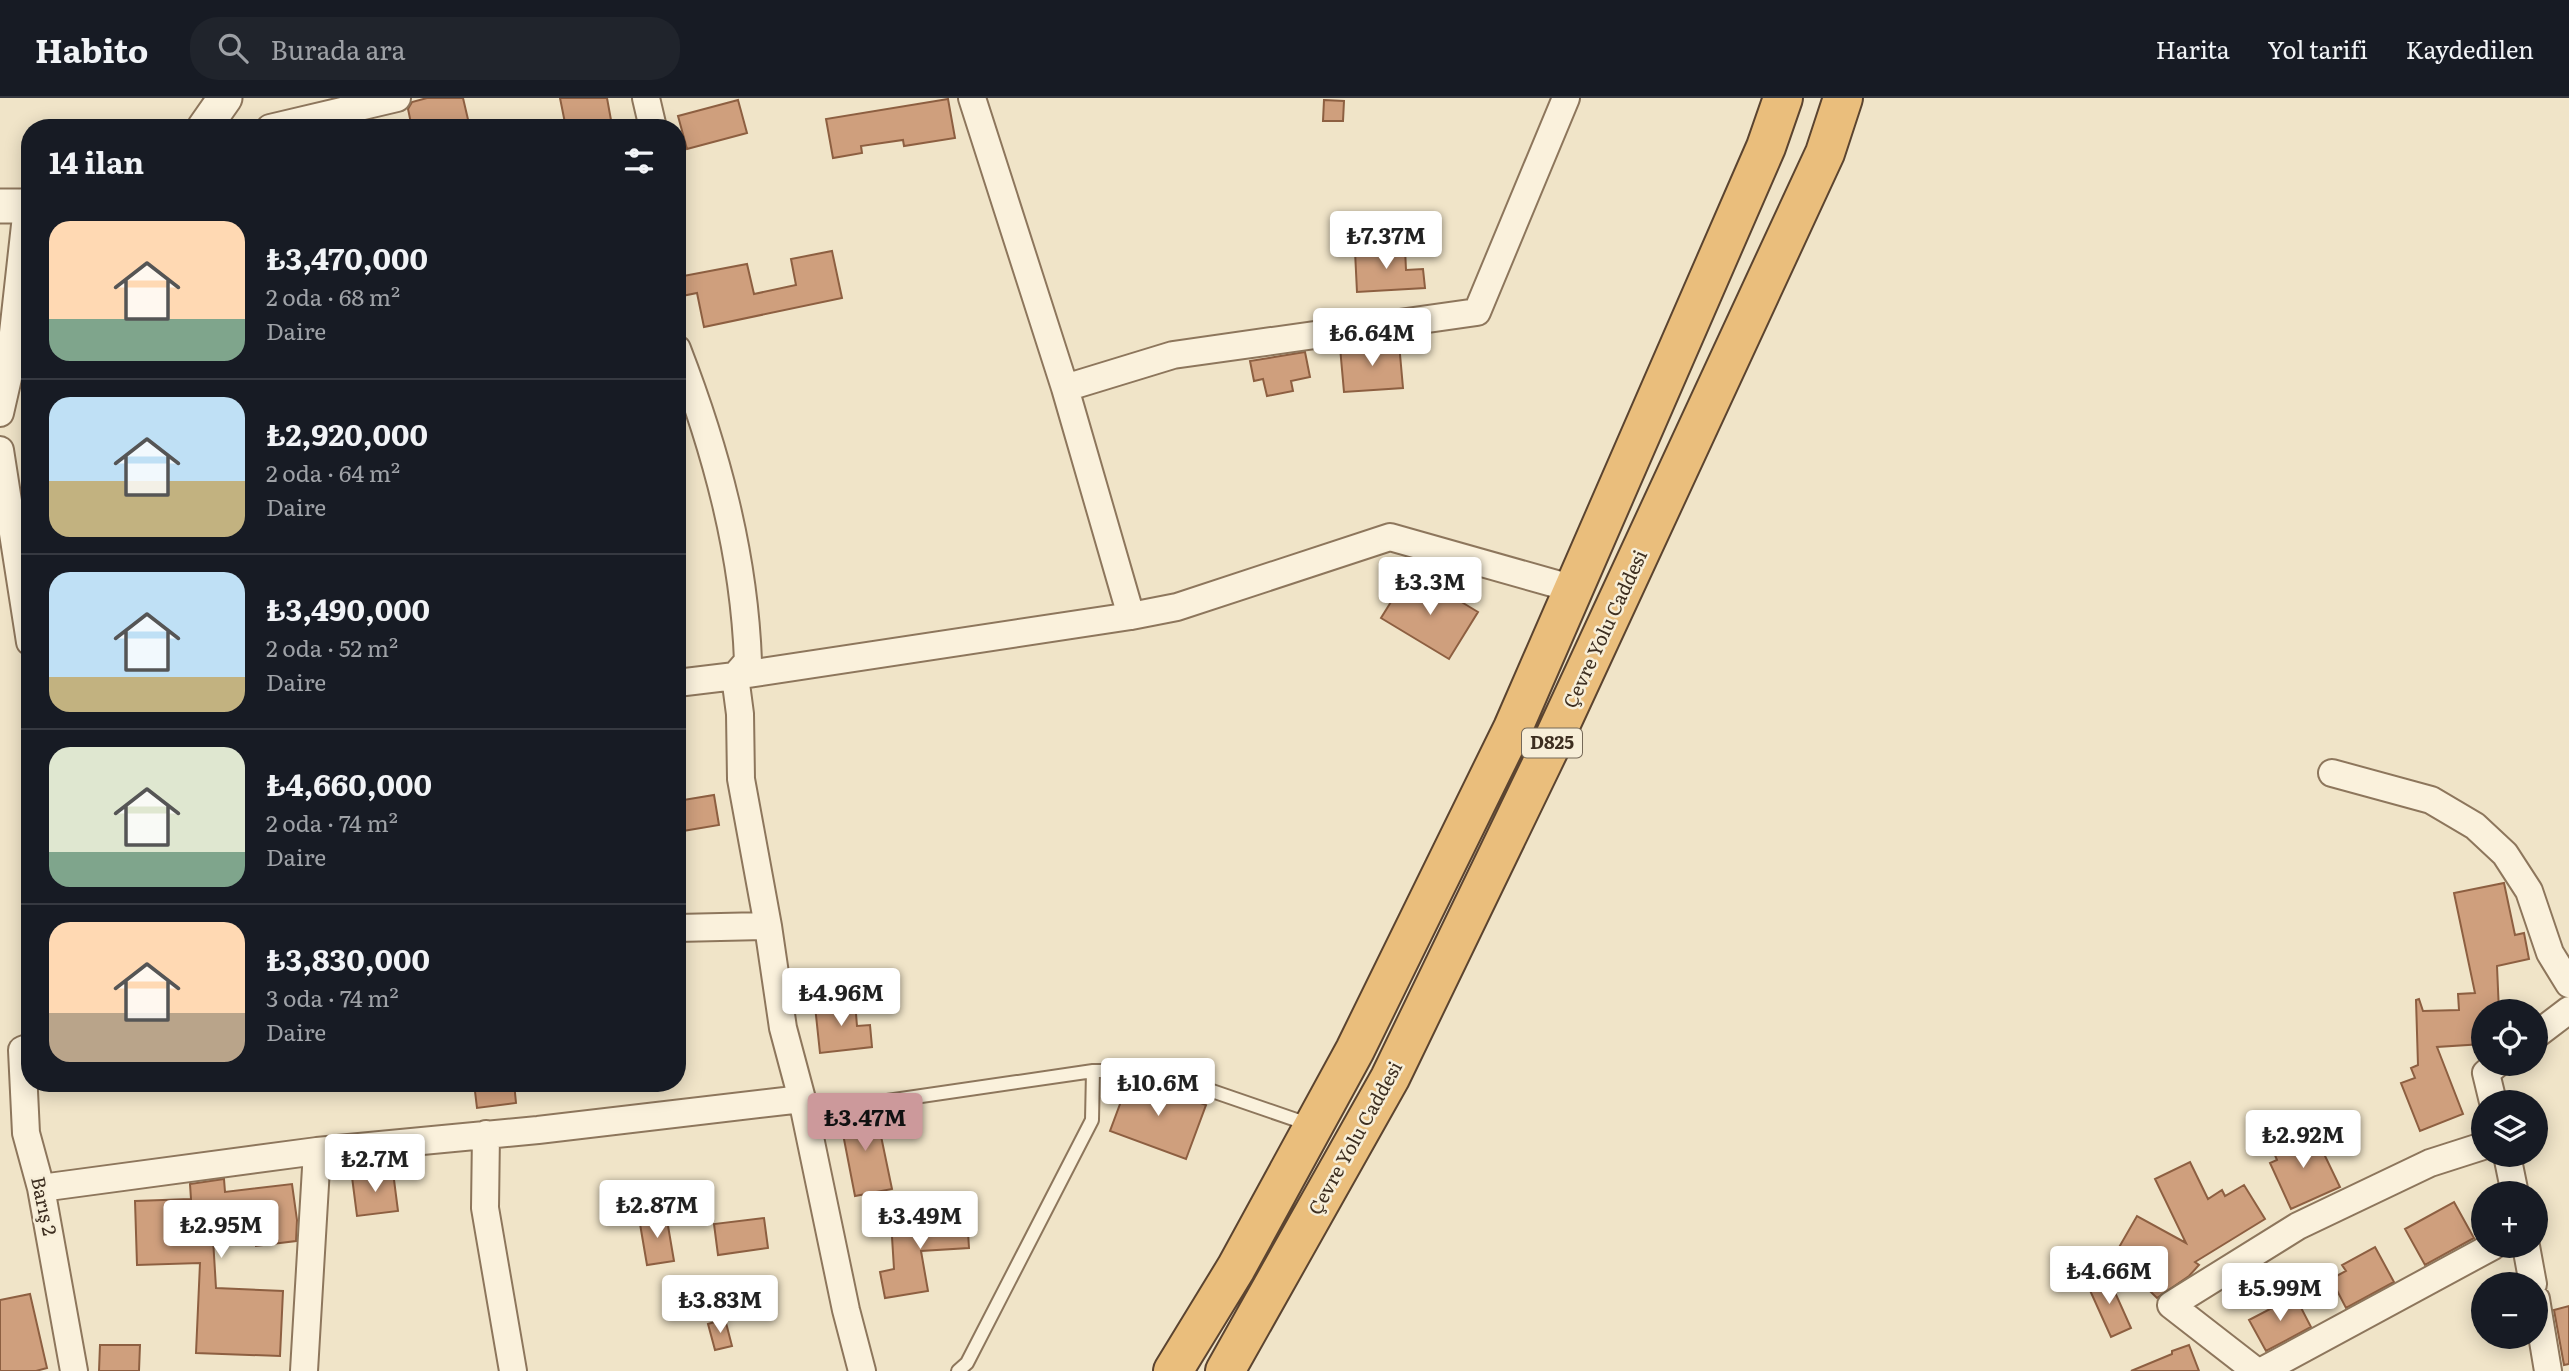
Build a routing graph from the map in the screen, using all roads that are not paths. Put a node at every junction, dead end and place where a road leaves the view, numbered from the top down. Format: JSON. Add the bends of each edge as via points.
{"nodes":[{"id":1,"x":225,"y":98,"type":"edge"},
{"id":2,"x":397,"y":98,"type":"edge"},
{"id":3,"x":646,"y":98,"type":"edge"},
{"id":4,"x":972,"y":98,"type":"edge"},
{"id":5,"x":1566,"y":98,"type":"edge"},
{"id":6,"x":1783,"y":98,"type":"edge"},
{"id":7,"x":1843,"y":98,"type":"edge"},
{"id":8,"x":210,"y":119,"type":"edge"},
{"id":9,"x":308,"y":119,"type":"edge"},
{"id":10,"x":651,"y":119,"type":"edge"},
{"id":11,"x":19,"y":206,"type":"edge"},
{"id":12,"x":686,"y":373,"type":"edge"},
{"id":13,"x":1065,"y":388,"type":"junction"},
{"id":14,"x":0,"y":413,"type":"edge"},
{"id":15,"x":0,"y":450,"type":"edge"},
{"id":16,"x":21,"y":584,"type":"edge"},
{"id":17,"x":1574,"y":589,"type":"junction"},
{"id":18,"x":1131,"y":616,"type":"junction"},
{"id":19,"x":735,"y":676,"type":"junction"},
{"id":20,"x":686,"y":682,"type":"edge"},
{"id":21,"x":2332,"y":773,"type":"dead end"},
{"id":22,"x":768,"y":926,"type":"junction"},
{"id":23,"x":686,"y":928,"type":"edge"},
{"id":24,"x":2569,"y":984,"type":"edge"},
{"id":25,"x":2569,"y":1010,"type":"edge"},
{"id":26,"x":2548,"y":1026,"type":"edge"},
{"id":27,"x":17,"y":1050,"type":"edge"},
{"id":28,"x":1093,"y":1072,"type":"junction"},
{"id":29,"x":21,"y":1087,"type":"edge"},
{"id":30,"x":22,"y":1092,"type":"edge"},
{"id":31,"x":803,"y":1106,"type":"junction"},
{"id":32,"x":1313,"y":1125,"type":"junction"},
{"id":33,"x":486,"y":1134,"type":"junction"},
{"id":34,"x":2471,"y":1150,"type":"edge"},
{"id":35,"x":317,"y":1151,"type":"junction"},
{"id":36,"x":41,"y":1188,"type":"junction"},
{"id":37,"x":2471,"y":1258,"type":"edge"},
{"id":38,"x":2545,"y":1349,"type":"edge"},
{"id":39,"x":74,"y":1371,"type":"edge"},
{"id":40,"x":304,"y":1371,"type":"edge"},
{"id":41,"x":513,"y":1371,"type":"edge"},
{"id":42,"x":862,"y":1371,"type":"edge"},
{"id":43,"x":958,"y":1371,"type":"edge"},
{"id":44,"x":1173,"y":1371,"type":"edge"},
{"id":45,"x":1225,"y":1371,"type":"edge"},
{"id":46,"x":2256,"y":1371,"type":"edge"},
{"id":47,"x":2262,"y":1371,"type":"edge"},
{"id":48,"x":2549,"y":1371,"type":"edge"}],
"edges":[{"from":1,"to":8,"type":"street"},
{"from":2,"to":9,"type":"street"},
{"from":3,"to":10,"type":"street"},
{"from":4,"to":13,"type":"street"},
{"from":5,"to":13,"type":"street","via":[[1477,312],[1173,355]]},
{"from":6,"to":17,"type":"highway","number":"D825","via":[[1766,147]]},
{"from":7,"to":45,"type":"highway","name":"Çevre Yolu Caddesi","number":"D825","via":[[1825,153],[1562,722],[1390,1078]]},
{"from":11,"to":14,"type":"street","via":[[8,378]]},
{"from":12,"to":19,"type":"street","via":[[718,470],[746,611],[748,661]]},
{"from":13,"to":18,"type":"street"},
{"from":15,"to":16,"type":"street"},
{"from":17,"to":18,"type":"street","via":[[1390,537],[1177,607]]},
{"from":17,"to":32,"type":"highway","number":"D825","via":[[1513,728]]},
{"from":18,"to":19,"type":"street"},
{"from":19,"to":20,"type":"street"},
{"from":19,"to":22,"type":"street","via":[[741,779]]},
{"from":21,"to":24,"type":"street","via":[[2431,800],[2475,826],[2505,854],[2529,891],[2550,953]]},
{"from":22,"to":23,"type":"street"},
{"from":22,"to":31,"type":"street","via":[[783,1028]]},
{"from":25,"to":26,"type":"street"},
{"from":27,"to":29,"type":"street","name":"Barış 2"},
{"from":28,"to":31,"type":"lane"},
{"from":28,"to":32,"type":"lane","via":[[1154,1071]]},
{"from":28,"to":43,"type":"lane","via":[[1092,1120],[967,1363]]},
{"from":30,"to":36,"type":"street","name":"Barış 2","via":[[26,1133]]},
{"from":31,"to":33,"type":"street"},
{"from":31,"to":42,"type":"street"},
{"from":32,"to":44,"type":"highway","number":"D825","via":[[1236,1268]]},
{"from":33,"to":35,"type":"street"},
{"from":33,"to":41,"type":"street","via":[[485,1208]]},
{"from":34,"to":46,"type":"street","via":[[2430,1163],[2298,1226],[2171,1305]]},
{"from":35,"to":36,"type":"street"},
{"from":35,"to":40,"type":"street"},
{"from":36,"to":39,"type":"street","name":"Barış 2"},
{"from":37,"to":47,"type":"street"},
{"from":38,"to":48,"type":"street"}]}
